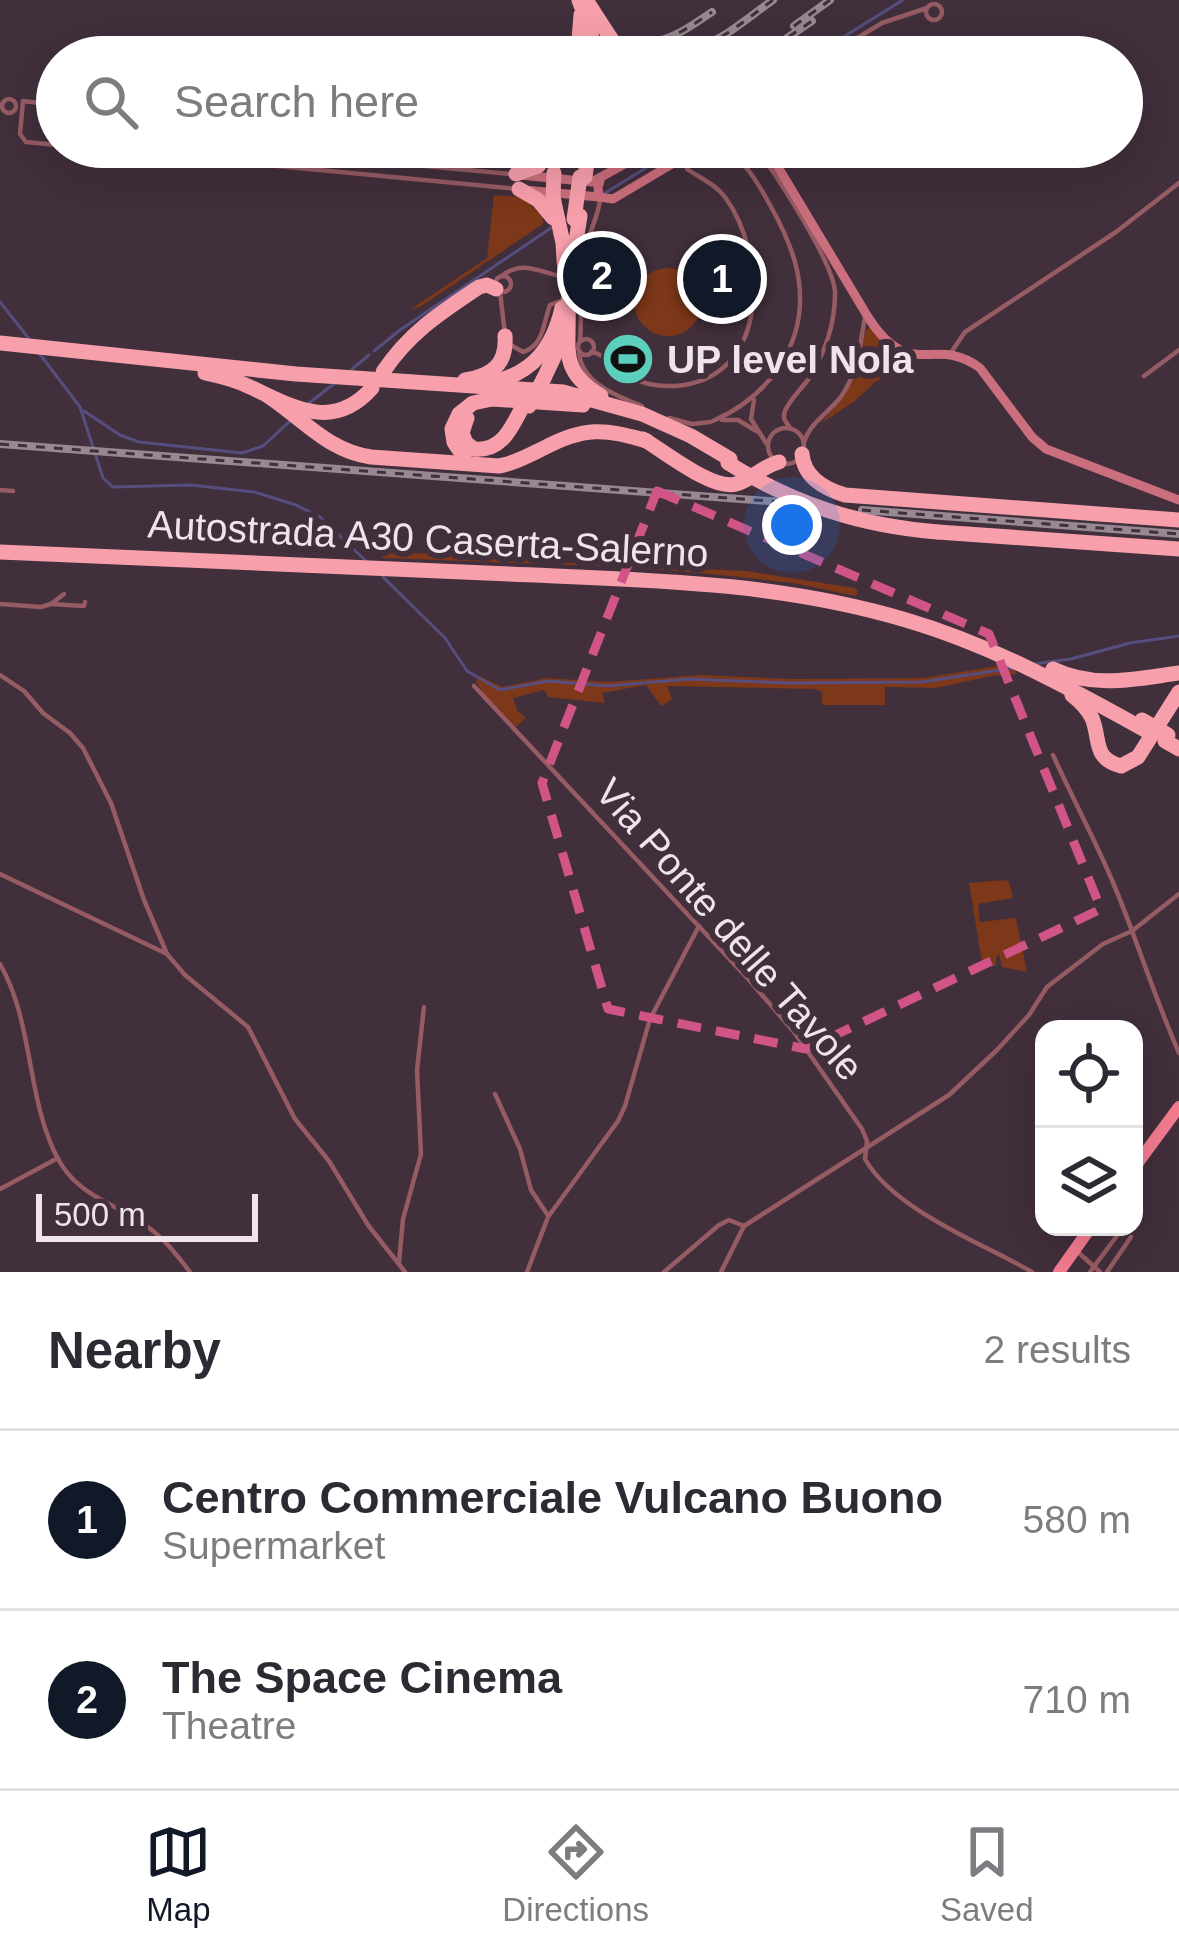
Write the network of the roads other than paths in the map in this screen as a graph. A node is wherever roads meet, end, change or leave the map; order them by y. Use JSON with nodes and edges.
{"nodes":[{"id":1,"x":582,"y":0,"type":"edge"},
{"id":2,"x":931,"y":6,"type":"edge"},
{"id":3,"x":598,"y":36,"type":"edge"},
{"id":4,"x":598,"y":36,"type":"edge"},
{"id":5,"x":860,"y":36,"type":"edge"},
{"id":6,"x":6,"y":100,"type":"edge"},
{"id":7,"x":22,"y":101,"type":"junction"},
{"id":8,"x":33,"y":103,"type":"junction"},
{"id":9,"x":36,"y":103,"type":"edge"},
{"id":10,"x":22,"y":110,"type":"junction"},
{"id":11,"x":4,"y":111,"type":"edge"},
{"id":12,"x":21,"y":122,"type":"junction"},
{"id":13,"x":36,"y":142,"type":"edge"},
{"id":14,"x":408,"y":168,"type":"edge"},
{"id":15,"x":446,"y":168,"type":"edge"},
{"id":16,"x":539,"y":168,"type":"edge"},
{"id":17,"x":585,"y":168,"type":"edge"},
{"id":18,"x":620,"y":168,"type":"edge"},
{"id":19,"x":664,"y":168,"type":"edge"},
{"id":20,"x":686,"y":168,"type":"edge"},
{"id":21,"x":747,"y":168,"type":"edge"},
{"id":22,"x":768,"y":168,"type":"edge"},
{"id":23,"x":778,"y":168,"type":"edge"},
{"id":24,"x":532,"y":176,"type":"junction"},
{"id":25,"x":604,"y":177,"type":"junction"},
{"id":26,"x":1179,"y":183,"type":"edge"},
{"id":27,"x":547,"y":194,"type":"junction"},
{"id":28,"x":598,"y":196,"type":"junction"},
{"id":29,"x":613,"y":199,"type":"junction"},
{"id":30,"x":598,"y":211,"type":"junction"},
{"id":31,"x":565,"y":220,"type":"junction"},
{"id":32,"x":574,"y":277,"type":"junction"},
{"id":33,"x":499,"y":285,"type":"junction"},
{"id":34,"x":570,"y":307,"type":"junction"},
{"id":35,"x":581,"y":320,"type":"junction"},
{"id":36,"x":868,"y":321,"type":"junction"},
{"id":37,"x":506,"y":336,"type":"junction"},
{"id":38,"x":590,"y":340,"type":"junction"},
{"id":39,"x":580,"y":341,"type":"junction"},
{"id":40,"x":8,"y":346,"type":"edge"},
{"id":41,"x":1179,"y":350,"type":"edge"},
{"id":42,"x":58,"y":351,"type":"junction"},
{"id":43,"x":579,"y":351,"type":"junction"},
{"id":44,"x":590,"y":353,"type":"junction"},
{"id":45,"x":953,"y":356,"type":"junction"},
{"id":46,"x":107,"y":358,"type":"junction"},
{"id":47,"x":584,"y":371,"type":"junction"},
{"id":48,"x":382,"y":372,"type":"dead end"},
{"id":49,"x":327,"y":376,"type":"junction"},
{"id":50,"x":1144,"y":376,"type":"dead end"},
{"id":51,"x":360,"y":381,"type":"junction"},
{"id":52,"x":463,"y":383,"type":"junction"},
{"id":53,"x":758,"y":396,"type":"junction"},
{"id":54,"x":520,"y":403,"type":"junction"},
{"id":55,"x":612,"y":410,"type":"junction"},
{"id":56,"x":298,"y":412,"type":"junction"},
{"id":57,"x":643,"y":414,"type":"junction"},
{"id":58,"x":822,"y":417,"type":"junction"},
{"id":59,"x":712,"y":421,"type":"junction"},
{"id":60,"x":793,"y":429,"type":"junction"},
{"id":61,"x":758,"y":432,"type":"junction"},
{"id":62,"x":647,"y":441,"type":"junction"},
{"id":63,"x":803,"y":448,"type":"junction"},
{"id":64,"x":773,"y":455,"type":"junction"},
{"id":65,"x":462,"y":460,"type":"junction"},
{"id":66,"x":500,"y":460,"type":"dead end"},
{"id":67,"x":729,"y":461,"type":"junction"},
{"id":68,"x":0,"y":490,"type":"edge"},
{"id":69,"x":13,"y":491,"type":"dead end"},
{"id":70,"x":1179,"y":500,"type":"edge"},
{"id":71,"x":1179,"y":520,"type":"edge"},
{"id":72,"x":1179,"y":547,"type":"edge"},
{"id":73,"x":0,"y":548,"type":"edge"},
{"id":74,"x":64,"y":594,"type":"dead end"},
{"id":75,"x":85,"y":602,"type":"dead end"},
{"id":76,"x":0,"y":604,"type":"edge"},
{"id":77,"x":51,"y":604,"type":"junction"},
{"id":78,"x":1049,"y":672,"type":"junction"},
{"id":79,"x":1179,"y":673,"type":"edge"},
{"id":80,"x":0,"y":675,"type":"edge"},
{"id":81,"x":474,"y":686,"type":"dead end"},
{"id":82,"x":1179,"y":692,"type":"edge"},
{"id":83,"x":1143,"y":725,"type":"junction"},
{"id":84,"x":1173,"y":741,"type":"edge"},
{"id":85,"x":1100,"y":749,"type":"junction"},
{"id":86,"x":1053,"y":755,"type":"dead end"},
{"id":87,"x":0,"y":874,"type":"edge"},
{"id":88,"x":1179,"y":894,"type":"edge"},
{"id":89,"x":699,"y":926,"type":"junction"},
{"id":90,"x":1132,"y":931,"type":"junction"},
{"id":91,"x":167,"y":954,"type":"junction"},
{"id":92,"x":0,"y":964,"type":"edge"},
{"id":93,"x":424,"y":1007,"type":"dead end"},
{"id":94,"x":1179,"y":1053,"type":"edge"},
{"id":95,"x":495,"y":1094,"type":"dead end"},
{"id":96,"x":1177,"y":1105,"type":"edge"},
{"id":97,"x":865,"y":1151,"type":"junction"},
{"id":98,"x":1143,"y":1155,"type":"edge"},
{"id":99,"x":58,"y":1158,"type":"junction"},
{"id":100,"x":0,"y":1190,"type":"edge"},
{"id":101,"x":549,"y":1216,"type":"junction"},
{"id":102,"x":744,"y":1226,"type":"junction"},
{"id":103,"x":1084,"y":1236,"type":"edge"},
{"id":104,"x":1118,"y":1236,"type":"edge"},
{"id":105,"x":1131,"y":1237,"type":"dead end"},
{"id":106,"x":1075,"y":1249,"type":"junction"},
{"id":107,"x":399,"y":1262,"type":"junction"},
{"id":108,"x":1101,"y":1270,"type":"edge"},
{"id":109,"x":190,"y":1272,"type":"edge"},
{"id":110,"x":405,"y":1272,"type":"edge"},
{"id":111,"x":526,"y":1272,"type":"edge"},
{"id":112,"x":664,"y":1272,"type":"edge"},
{"id":113,"x":721,"y":1272,"type":"edge"},
{"id":114,"x":1032,"y":1272,"type":"edge"},
{"id":115,"x":1059,"y":1272,"type":"edge"},
{"id":116,"x":1090,"y":1272,"type":"edge"}],
"edges":[{"from":1,"to":3,"type":"highway"},
{"from":1,"to":4,"type":"highway"},
{"from":2,"to":5,"type":"street"},
{"from":6,"to":7,"type":"street"},
{"from":6,"to":11,"type":"street"},
{"from":7,"to":8,"type":"street"},
{"from":7,"to":10,"type":"street"},
{"from":8,"to":9,"type":"street"},
{"from":8,"to":10,"type":"street"},
{"from":10,"to":12,"type":"street"},
{"from":11,"to":12,"type":"street"},
{"from":12,"to":13,"type":"street"},
{"from":14,"to":24,"type":"street"},
{"from":15,"to":24,"type":"street"},
{"from":16,"to":24,"type":"highway"},
{"from":17,"to":31,"type":"highway","bridge":true},
{"from":18,"to":25,"type":"street"},
{"from":19,"to":29,"type":"street"},
{"from":20,"to":44,"type":"street"},
{"from":21,"to":53,"type":"street"},
{"from":22,"to":60,"type":"street"},
{"from":23,"to":36,"type":"street"},
{"from":24,"to":25,"type":"street"},
{"from":24,"to":27,"type":"highway","bridge":true},
{"from":24,"to":27,"type":"street"},
{"from":24,"to":31,"type":"highway"},
{"from":25,"to":28,"type":"street"},
{"from":26,"to":45,"type":"street"},
{"from":27,"to":28,"type":"street"},
{"from":27,"to":31,"type":"highway"},
{"from":28,"to":29,"type":"street"},
{"from":28,"to":30,"type":"street"},
{"from":29,"to":30,"type":"street"},
{"from":30,"to":32,"type":"street"},
{"from":31,"to":32,"type":"highway"},
{"from":31,"to":32,"type":"highway"},
{"from":32,"to":33,"type":"street"},
{"from":32,"to":34,"type":"highway","bridge":true},
{"from":33,"to":37,"type":"street"},
{"from":33,"to":48,"type":"highway"},
{"from":34,"to":35,"type":"street"},
{"from":34,"to":37,"type":"street"},
{"from":34,"to":52,"type":"highway"},
{"from":34,"to":54,"type":"highway","bridge":true},
{"from":34,"to":57,"type":"highway"},
{"from":35,"to":38,"type":"street"},
{"from":35,"to":39,"type":"street"},
{"from":36,"to":45,"type":"street"},
{"from":36,"to":58,"type":"street"},
{"from":37,"to":52,"type":"highway"},
{"from":38,"to":39,"type":"street"},
{"from":38,"to":44,"type":"street"},
{"from":39,"to":43,"type":"street"},
{"from":40,"to":42,"type":"highway"},
{"from":41,"to":50,"type":"street"},
{"from":42,"to":46,"type":"highway"},
{"from":42,"to":49,"type":"highway"},
{"from":43,"to":44,"type":"street"},
{"from":43,"to":47,"type":"street"},
{"from":44,"to":47,"type":"street"},
{"from":45,"to":70,"type":"street"},
{"from":46,"to":49,"type":"highway"},
{"from":46,"to":56,"type":"highway"},
{"from":47,"to":59,"type":"street"},
{"from":49,"to":51,"type":"highway"},
{"from":51,"to":52,"type":"highway"},
{"from":51,"to":55,"type":"highway"},
{"from":51,"to":56,"type":"highway"},
{"from":52,"to":57,"type":"highway"},
{"from":53,"to":59,"type":"street"},
{"from":53,"to":61,"type":"street"},
{"from":54,"to":55,"type":"highway"},
{"from":54,"to":65,"type":"highway"},
{"from":54,"to":65,"type":"highway"},
{"from":55,"to":67,"type":"highway"},
{"from":56,"to":65,"type":"highway"},
{"from":57,"to":67,"type":"highway"},
{"from":58,"to":60,"type":"street"},
{"from":58,"to":63,"type":"street"},
{"from":59,"to":61,"type":"street"},
{"from":60,"to":63,"type":"street"},
{"from":60,"to":64,"type":"street"},
{"from":61,"to":64,"type":"street"},
{"from":62,"to":64,"type":"highway"},
{"from":62,"to":65,"type":"highway"},
{"from":62,"to":66,"type":"highway"},
{"from":63,"to":64,"type":"street"},
{"from":63,"to":71,"type":"highway"},
{"from":67,"to":72,"type":"highway","bridge":true},
{"from":68,"to":69,"type":"street"},
{"from":73,"to":78,"type":"highway","name":"Autostrada A30 Caserta-Salerno"},
{"from":74,"to":77,"type":"street"},
{"from":75,"to":77,"type":"street"},
{"from":76,"to":77,"type":"street"},
{"from":78,"to":79,"type":"highway"},
{"from":78,"to":83,"type":"highway"},
{"from":78,"to":85,"type":"highway"},
{"from":80,"to":91,"type":"street"},
{"from":81,"to":89,"type":"street","name":"Via Ponte delle Tavole"},
{"from":82,"to":85,"type":"highway"},
{"from":83,"to":84,"type":"highway","bridge":true},
{"from":83,"to":85,"type":"highway"},
{"from":86,"to":90,"type":"street"},
{"from":87,"to":91,"type":"street"},
{"from":88,"to":90,"type":"street"},
{"from":89,"to":97,"type":"street","name":"Via Ponte delle Tavole"},
{"from":89,"to":101,"type":"street"},
{"from":90,"to":94,"type":"street"},
{"from":90,"to":97,"type":"street"},
{"from":91,"to":107,"type":"street"},
{"from":92,"to":99,"type":"street"},
{"from":93,"to":107,"type":"street"},
{"from":95,"to":101,"type":"street"},
{"from":96,"to":98,"type":"main road"},
{"from":97,"to":102,"type":"street"},
{"from":97,"to":114,"type":"street","name":"Via Ponte delle Tavole"},
{"from":99,"to":100,"type":"street"},
{"from":99,"to":109,"type":"street"},
{"from":101,"to":111,"type":"street"},
{"from":102,"to":112,"type":"street"},
{"from":102,"to":113,"type":"street"},
{"from":103,"to":106,"type":"main road"},
{"from":104,"to":108,"type":"street"},
{"from":105,"to":108,"type":"street"},
{"from":106,"to":108,"type":"street"},
{"from":106,"to":115,"type":"main road"},
{"from":107,"to":110,"type":"street"},
{"from":108,"to":116,"type":"street"}]}
